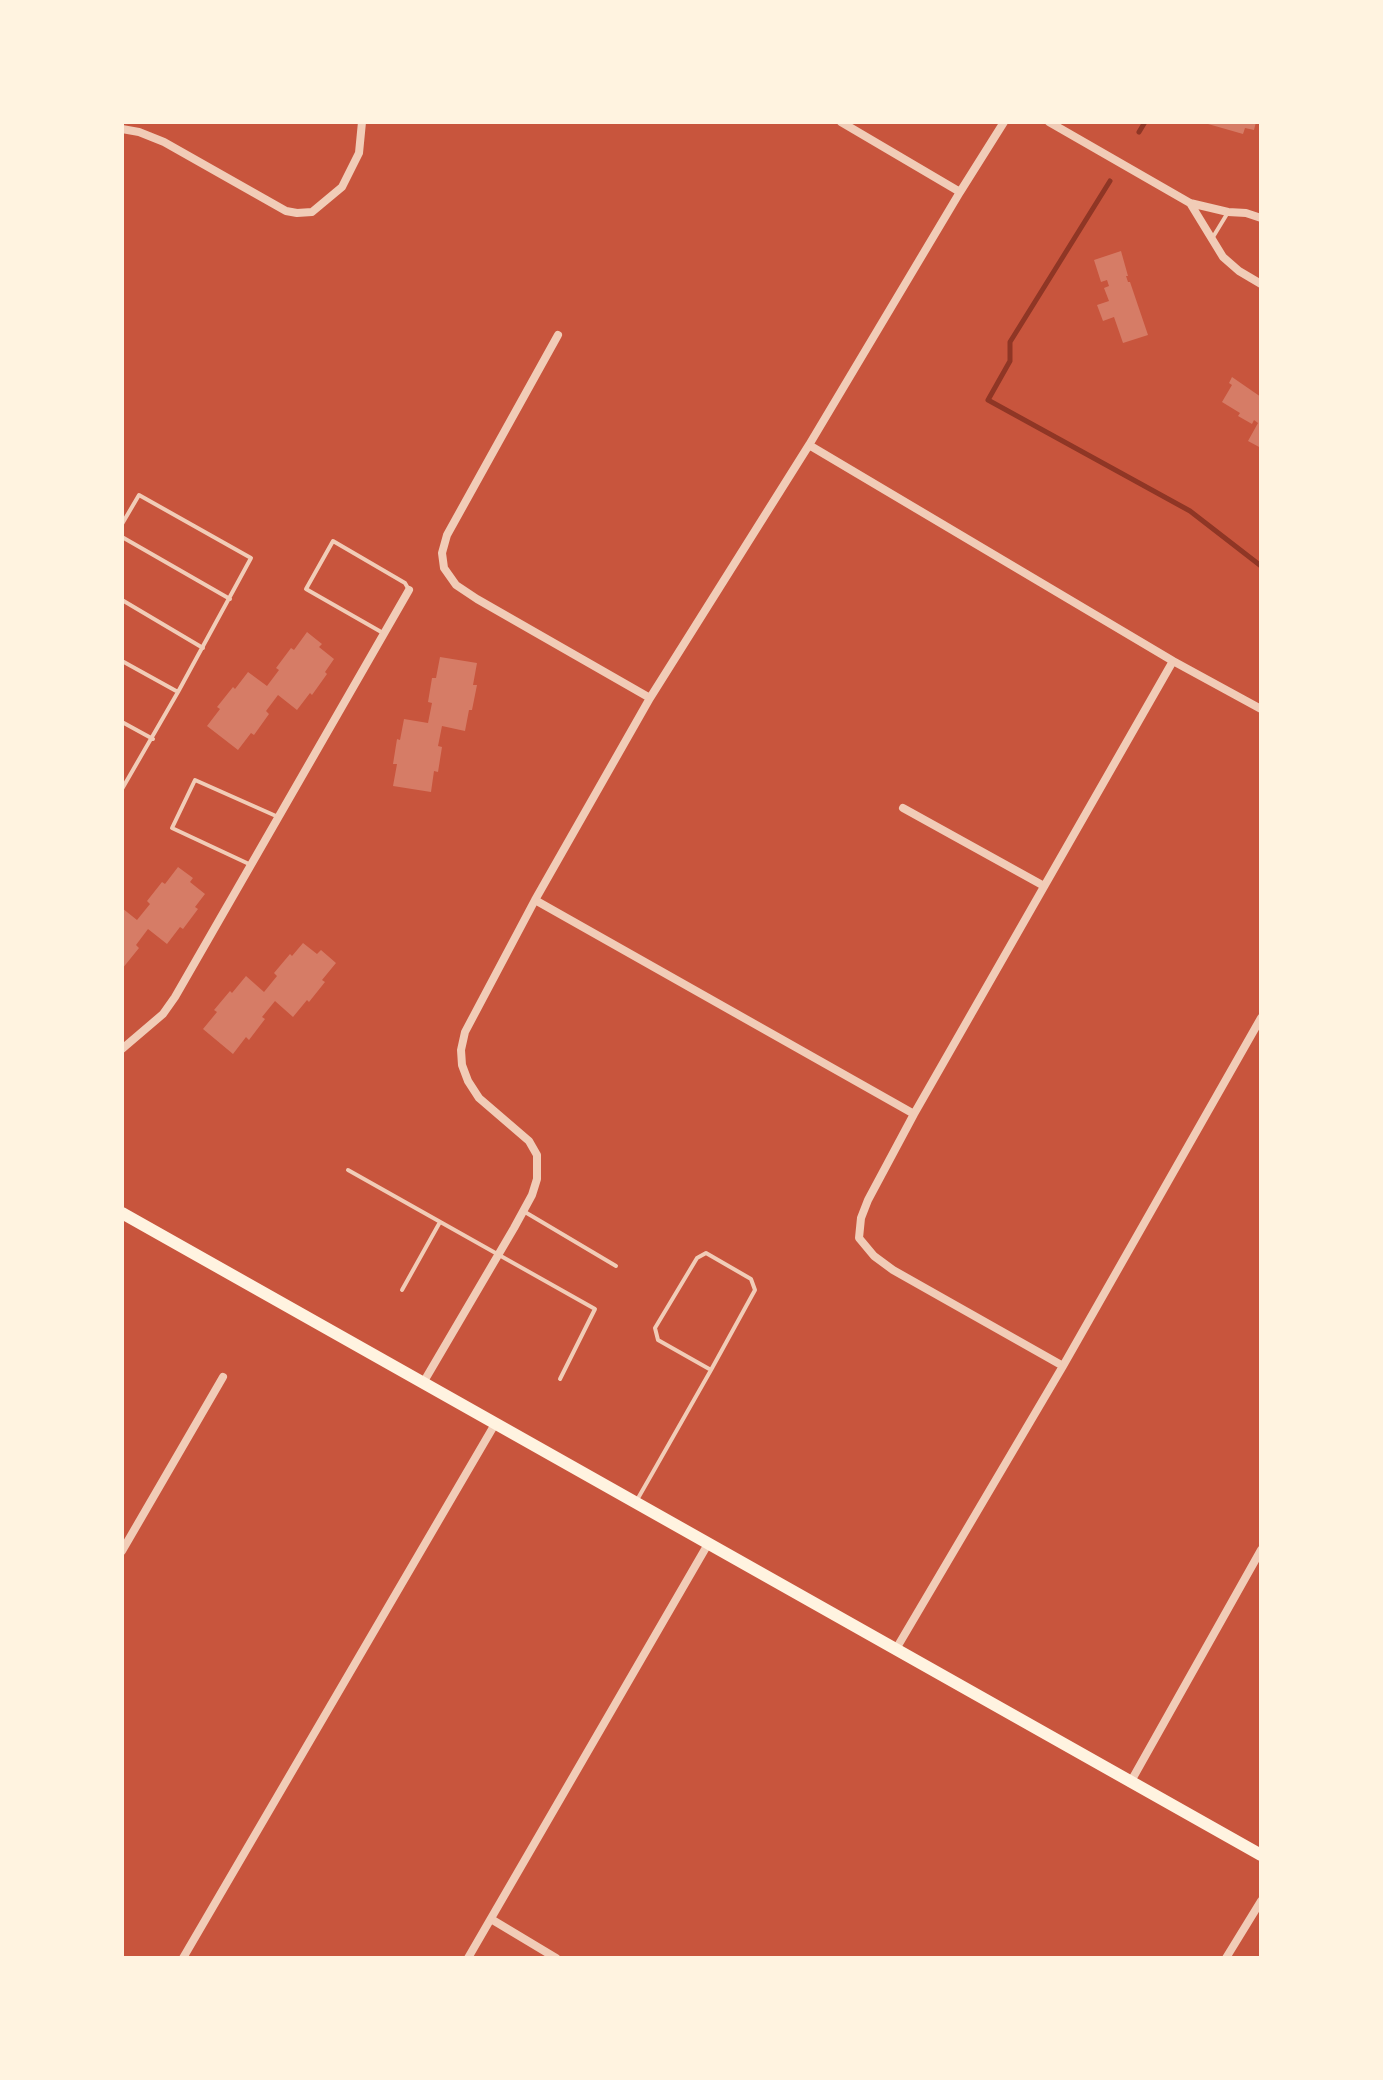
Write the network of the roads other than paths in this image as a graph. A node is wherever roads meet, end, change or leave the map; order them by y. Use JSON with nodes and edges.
{"nodes":[{"id":1,"x":362,"y":122,"type":"edge"},
{"id":2,"x":841,"y":122,"type":"edge"},
{"id":3,"x":1004,"y":122,"type":"edge"},
{"id":4,"x":1049,"y":122,"type":"edge"},
{"id":5,"x":122,"y":129,"type":"edge"},
{"id":6,"x":960,"y":192,"type":"junction"},
{"id":7,"x":1190,"y":203,"type":"junction"},
{"id":8,"x":1228,"y":212,"type":"junction"},
{"id":9,"x":1261,"y":218,"type":"edge"},
{"id":10,"x":1211,"y":240,"type":"junction"},
{"id":11,"x":1261,"y":284,"type":"edge"},
{"id":12,"x":558,"y":335,"type":"dead end"},
{"id":13,"x":809,"y":445,"type":"junction"},
{"id":14,"x":122,"y":524,"type":"edge"},
{"id":15,"x":122,"y":537,"type":"edge"},
{"id":16,"x":409,"y":590,"type":"joint"},
{"id":17,"x":230,"y":599,"type":"junction"},
{"id":18,"x":122,"y":600,"type":"edge"},
{"id":19,"x":384,"y":633,"type":"junction"},
{"id":20,"x":203,"y":648,"type":"junction"},
{"id":21,"x":122,"y":661,"type":"edge"},
{"id":22,"x":1173,"y":661,"type":"junction"},
{"id":23,"x":178,"y":692,"type":"junction"},
{"id":24,"x":650,"y":698,"type":"junction"},
{"id":25,"x":1261,"y":709,"type":"edge"},
{"id":26,"x":122,"y":722,"type":"edge"},
{"id":27,"x":153,"y":739,"type":"junction"},
{"id":28,"x":123,"y":785,"type":"edge"},
{"id":29,"x":903,"y":808,"type":"dead end"},
{"id":30,"x":279,"y":817,"type":"junction"},
{"id":31,"x":251,"y":865,"type":"junction"},
{"id":32,"x":1044,"y":886,"type":"junction"},
{"id":33,"x":535,"y":900,"type":"junction"},
{"id":34,"x":1261,"y":1018,"type":"edge"},
{"id":35,"x":122,"y":1049,"type":"edge"},
{"id":36,"x":914,"y":1114,"type":"junction"},
{"id":37,"x":348,"y":1170,"type":"dead end"},
{"id":38,"x":523,"y":1211,"type":"junction"},
{"id":39,"x":122,"y":1213,"type":"edge"},
{"id":40,"x":440,"y":1222,"type":"junction"},
{"id":41,"x":498,"y":1254,"type":"junction"},
{"id":42,"x":616,"y":1266,"type":"dead end"},
{"id":43,"x":402,"y":1290,"type":"dead end"},
{"id":44,"x":1063,"y":1366,"type":"junction"},
{"id":45,"x":711,"y":1370,"type":"junction"},
{"id":46,"x":223,"y":1377,"type":"dead end"},
{"id":47,"x":560,"y":1379,"type":"dead end"},
{"id":48,"x":423,"y":1383,"type":"junction"},
{"id":49,"x":495,"y":1424,"type":"junction"},
{"id":50,"x":635,"y":1503,"type":"junction"},
{"id":51,"x":708,"y":1544,"type":"junction"},
{"id":52,"x":1261,"y":1550,"type":"edge"},
{"id":53,"x":122,"y":1551,"type":"edge"},
{"id":54,"x":896,"y":1649,"type":"junction"},
{"id":55,"x":1130,"y":1783,"type":"junction"},
{"id":56,"x":1261,"y":1855,"type":"edge"},
{"id":57,"x":1261,"y":1901,"type":"edge"},
{"id":58,"x":491,"y":1919,"type":"junction"},
{"id":59,"x":183,"y":1958,"type":"edge"},
{"id":60,"x":468,"y":1958,"type":"edge"},
{"id":61,"x":556,"y":1958,"type":"edge"},
{"id":62,"x":1226,"y":1958,"type":"edge"}],
"edges":[{"from":1,"to":5,"type":"street"},
{"from":2,"to":6,"type":"street"},
{"from":3,"to":6,"type":"street"},
{"from":4,"to":7,"type":"street"},
{"from":6,"to":13,"type":"street"},
{"from":7,"to":8,"type":"street"},
{"from":7,"to":10,"type":"street"},
{"from":8,"to":9,"type":"street"},
{"from":8,"to":10,"type":"lane"},
{"from":10,"to":11,"type":"street"},
{"from":12,"to":24,"type":"street"},
{"from":13,"to":22,"type":"street"},
{"from":13,"to":24,"type":"street"},
{"from":14,"to":17,"type":"lane"},
{"from":15,"to":17,"type":"lane"},
{"from":16,"to":19,"type":"street"},
{"from":16,"to":19,"type":"lane"},
{"from":17,"to":20,"type":"lane"},
{"from":18,"to":20,"type":"lane"},
{"from":19,"to":30,"type":"street"},
{"from":20,"to":23,"type":"lane"},
{"from":21,"to":23,"type":"lane"},
{"from":22,"to":25,"type":"street"},
{"from":22,"to":32,"type":"street"},
{"from":23,"to":27,"type":"lane"},
{"from":24,"to":33,"type":"street"},
{"from":26,"to":27,"type":"lane"},
{"from":27,"to":28,"type":"lane"},
{"from":29,"to":32,"type":"street"},
{"from":30,"to":31,"type":"street"},
{"from":30,"to":31,"type":"lane"},
{"from":31,"to":35,"type":"street"},
{"from":32,"to":36,"type":"street"},
{"from":33,"to":36,"type":"street"},
{"from":33,"to":38,"type":"street"},
{"from":34,"to":44,"type":"street"},
{"from":36,"to":44,"type":"street"},
{"from":37,"to":40,"type":"lane"},
{"from":38,"to":41,"type":"street"},
{"from":38,"to":42,"type":"lane"},
{"from":39,"to":48,"type":"main road"},
{"from":40,"to":41,"type":"lane"},
{"from":40,"to":43,"type":"lane"},
{"from":41,"to":47,"type":"lane"},
{"from":41,"to":48,"type":"street"},
{"from":44,"to":54,"type":"street"},
{"from":45,"to":45,"type":"lane"},
{"from":45,"to":50,"type":"lane"},
{"from":46,"to":53,"type":"street"},
{"from":48,"to":49,"type":"main road"},
{"from":49,"to":50,"type":"main road"},
{"from":49,"to":59,"type":"street"},
{"from":50,"to":51,"type":"main road"},
{"from":51,"to":54,"type":"main road"},
{"from":51,"to":58,"type":"street"},
{"from":52,"to":55,"type":"street"},
{"from":54,"to":55,"type":"main road"},
{"from":55,"to":56,"type":"main road"},
{"from":57,"to":62,"type":"street"},
{"from":58,"to":60,"type":"street"},
{"from":58,"to":61,"type":"street"}]}
